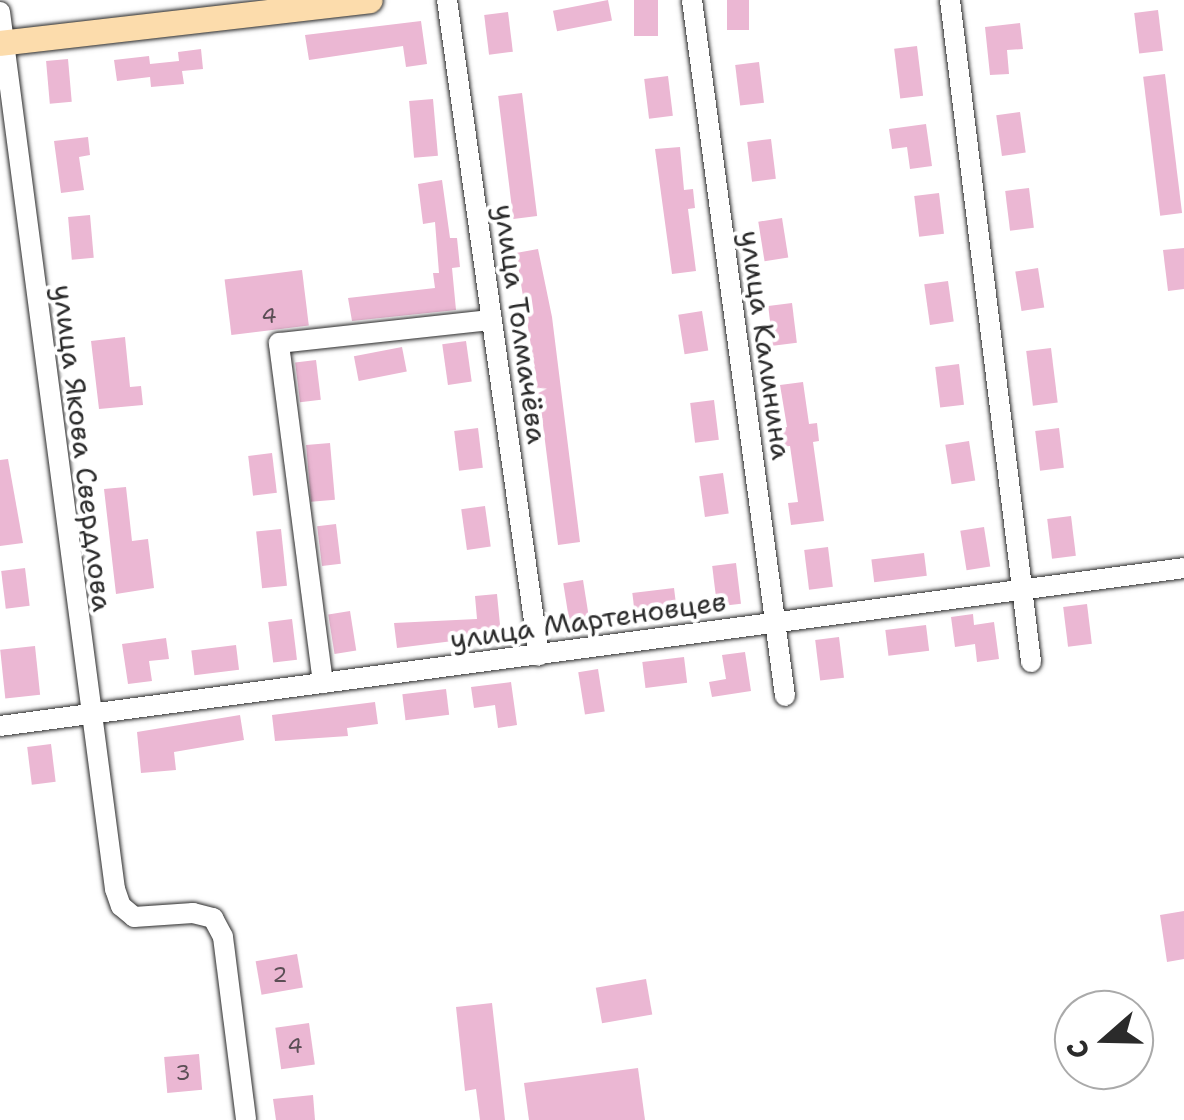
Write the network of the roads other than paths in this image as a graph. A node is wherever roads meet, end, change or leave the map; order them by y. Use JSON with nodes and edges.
{"nodes":[{"id":1,"x":370,"y":0,"type":"edge"},
{"id":2,"x":448,"y":0,"type":"edge"},
{"id":3,"x":692,"y":0,"type":"edge"},
{"id":4,"x":950,"y":0,"type":"edge"},
{"id":5,"x":212,"y":8,"type":"edge"},
{"id":6,"x":0,"y":12,"type":"edge"},
{"id":7,"x":2,"y":43,"type":"edge"},
{"id":8,"x":492,"y":320,"type":"junction"},
{"id":9,"x":1184,"y":568,"type":"edge"},
{"id":10,"x":1023,"y":590,"type":"junction"},
{"id":11,"x":775,"y":623,"type":"junction"},
{"id":12,"x":539,"y":656,"type":"junction"},
{"id":13,"x":1031,"y":662,"type":"dead end"},
{"id":14,"x":322,"y":684,"type":"junction"},
{"id":15,"x":785,"y":696,"type":"dead end"},
{"id":16,"x":90,"y":715,"type":"junction"},
{"id":17,"x":0,"y":726,"type":"edge"},
{"id":18,"x":246,"y":1120,"type":"edge"}],
"edges":[{"from":1,"to":5,"type":"main road"},
{"from":2,"to":8,"type":"street","name":"улица Толмачёва"},
{"from":3,"to":11,"type":"street","name":"улица Калинина"},
{"from":4,"to":10,"type":"street"},
{"from":5,"to":7,"type":"main road"},
{"from":6,"to":7,"type":"street","name":"улица Якова Свердлова"},
{"from":7,"to":16,"type":"street","name":"улица Якова Свердлова"},
{"from":8,"to":12,"type":"street","name":"улица Толмачёва"},
{"from":8,"to":14,"type":"street"},
{"from":9,"to":10,"type":"street","name":"улица Мартеновцев"},
{"from":10,"to":11,"type":"street","name":"улица Мартеновцев"},
{"from":10,"to":13,"type":"street"},
{"from":11,"to":12,"type":"street","name":"улица Мартеновцев"},
{"from":11,"to":15,"type":"street","name":"улица Калинина"},
{"from":12,"to":14,"type":"street","name":"улица Мартеновцев"},
{"from":14,"to":16,"type":"street","name":"улица Мартеновцев"},
{"from":16,"to":17,"type":"street","name":"улица Мартеновцев"},
{"from":16,"to":18,"type":"street","name":"улица Якова Свердлова"}]}
